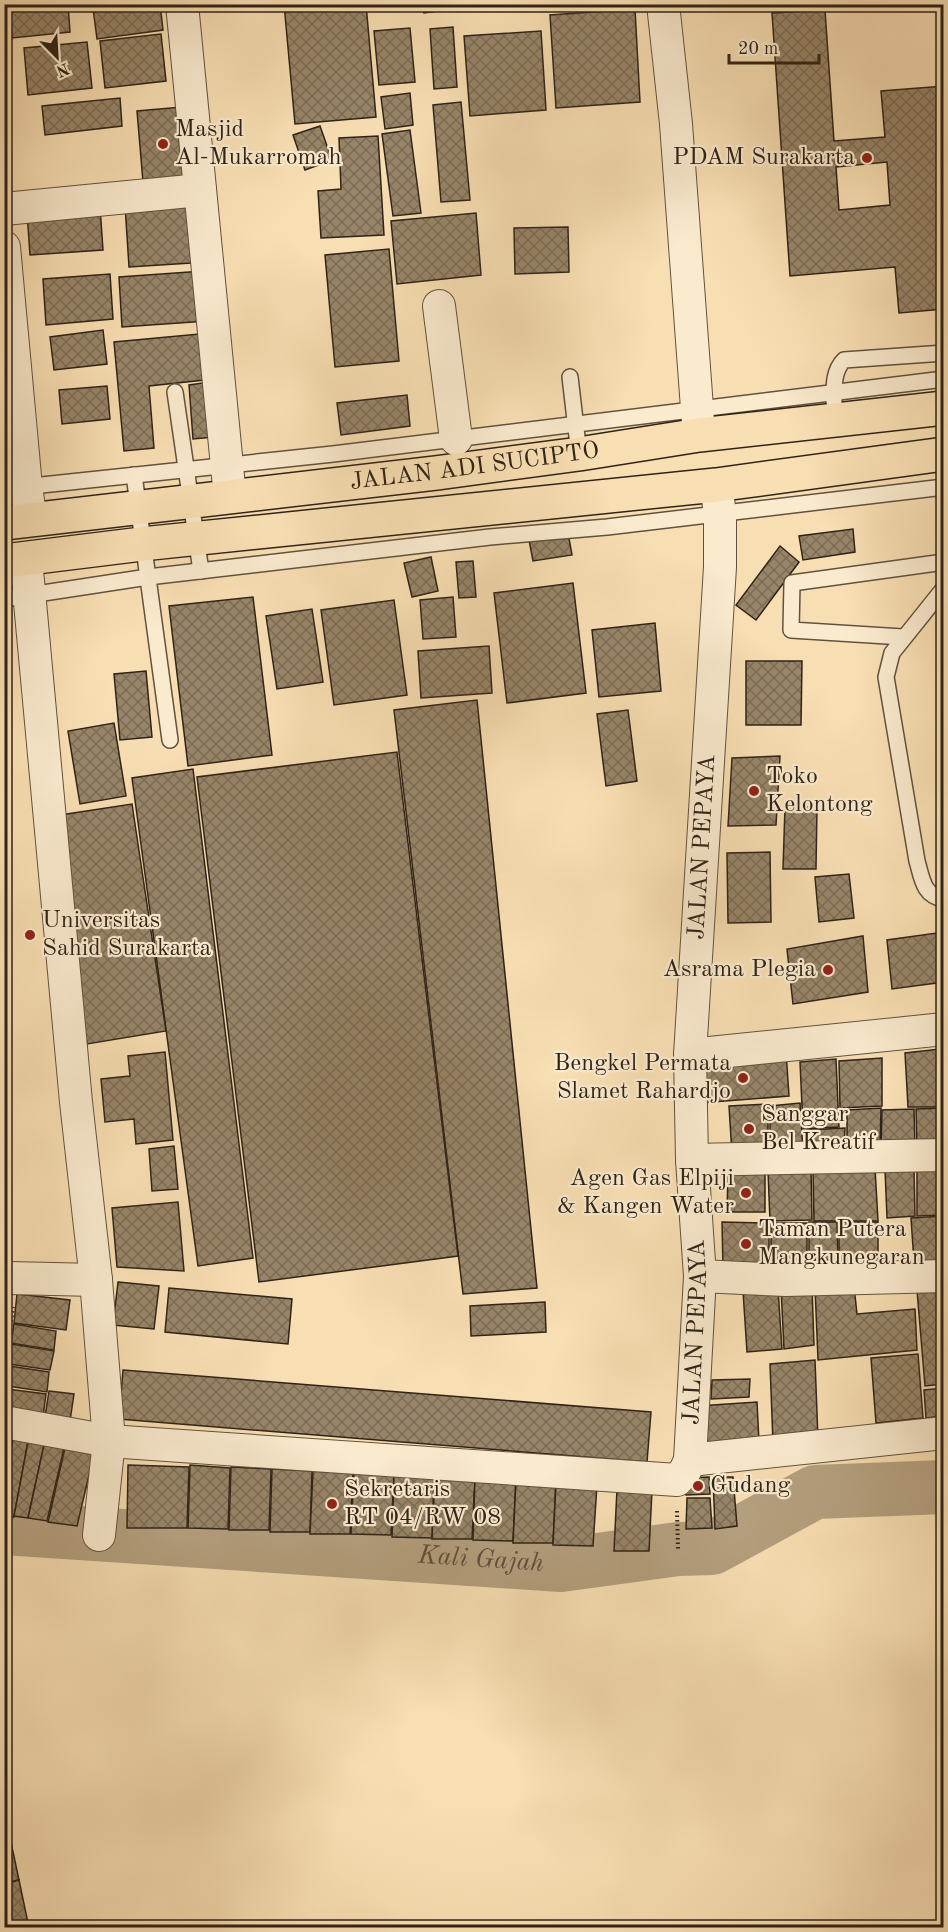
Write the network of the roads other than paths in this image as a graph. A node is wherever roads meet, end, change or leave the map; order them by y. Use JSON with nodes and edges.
{"nodes":[{"id":1,"x":182,"y":4,"type":"edge"},
{"id":2,"x":663,"y":4,"type":"edge"},
{"id":3,"x":200,"y":190,"type":"junction"},
{"id":4,"x":4,"y":209,"type":"edge"},
{"id":5,"x":4,"y":247,"type":"edge"},
{"id":6,"x":439,"y":306,"type":"dead end"},
{"id":7,"x":944,"y":353,"type":"edge"},
{"id":8,"x":570,"y":377,"type":"dead end"},
{"id":9,"x":944,"y":380,"type":"edge"},
{"id":10,"x":175,"y":392,"type":"dead end"},
{"id":11,"x":834,"y":406,"type":"junction"},
{"id":12,"x":944,"y":408,"type":"edge"},
{"id":13,"x":698,"y":422,"type":"junction"},
{"id":14,"x":577,"y":439,"type":"junction"},
{"id":15,"x":460,"y":452,"type":"junction"},
{"id":16,"x":944,"y":454,"type":"edge"},
{"id":17,"x":227,"y":464,"type":"junction"},
{"id":18,"x":334,"y":469,"type":"junction"},
{"id":19,"x":134,"y":475,"type":"junction"},
{"id":20,"x":835,"y":484,"type":"junction"},
{"id":21,"x":189,"y":486,"type":"junction"},
{"id":22,"x":15,"y":488,"type":"edge"},
{"id":23,"x":944,"y":488,"type":"edge"},
{"id":24,"x":230,"y":497,"type":"junction"},
{"id":25,"x":718,"y":500,"type":"junction"},
{"id":26,"x":137,"y":507,"type":"junction"},
{"id":27,"x":18,"y":522,"type":"edge"},
{"id":28,"x":196,"y":538,"type":"junction"},
{"id":29,"x":142,"y":544,"type":"junction"},
{"id":30,"x":262,"y":548,"type":"junction"},
{"id":31,"x":15,"y":560,"type":"edge"},
{"id":32,"x":944,"y":562,"type":"edge"},
{"id":33,"x":201,"y":571,"type":"junction"},
{"id":34,"x":148,"y":577,"type":"junction"},
{"id":35,"x":944,"y":588,"type":"edge"},
{"id":36,"x":17,"y":598,"type":"edge"},
{"id":37,"x":903,"y":638,"type":"junction"},
{"id":38,"x":170,"y":740,"type":"dead end"},
{"id":39,"x":944,"y":899,"type":"edge"},
{"id":40,"x":944,"y":1029,"type":"edge"},
{"id":41,"x":690,"y":1055,"type":"junction"},
{"id":42,"x":944,"y":1155,"type":"edge"},
{"id":43,"x":692,"y":1160,"type":"junction"},
{"id":44,"x":700,"y":1276,"type":"junction"},
{"id":45,"x":944,"y":1276,"type":"edge"},
{"id":46,"x":13,"y":1279,"type":"road end"},
{"id":47,"x":96,"y":1280,"type":"junction"},
{"id":48,"x":4,"y":1422,"type":"edge"},
{"id":49,"x":944,"y":1433,"type":"edge"},
{"id":50,"x":109,"y":1441,"type":"junction"},
{"id":51,"x":684,"y":1470,"type":"junction"},
{"id":52,"x":99,"y":1535,"type":"dead end"}],
"edges":[{"from":1,"to":3,"type":"street"},
{"from":2,"to":13,"type":"street"},
{"from":3,"to":4,"type":"street"},
{"from":3,"to":17,"type":"street"},
{"from":5,"to":22,"type":"street"},
{"from":6,"to":15,"type":"street"},
{"from":7,"to":11,"type":"lane"},
{"from":8,"to":14,"type":"lane"},
{"from":9,"to":11,"type":"lane","name":"JALAN ADI SUCIPTO"},
{"from":10,"to":21,"type":"lane"},
{"from":11,"to":12,"type":"highway","name":"JALAN ADI SUCIPTO"},
{"from":11,"to":13,"type":"highway","name":"JALAN ADI SUCIPTO"},
{"from":13,"to":14,"type":"highway","name":"JALAN ADI SUCIPTO"},
{"from":14,"to":15,"type":"highway","name":"JALAN ADI SUCIPTO"},
{"from":15,"to":18,"type":"highway","name":"JALAN ADI SUCIPTO"},
{"from":16,"to":20,"type":"highway","name":"JALAN ADI SUCIPTO"},
{"from":17,"to":18,"type":"lane","name":"JALAN ADI SUCIPTO"},
{"from":17,"to":21,"type":"lane","name":"JALAN ADI SUCIPTO"},
{"from":17,"to":24,"type":"street"},
{"from":18,"to":24,"type":"highway","name":"JALAN ADI SUCIPTO"},
{"from":19,"to":21,"type":"lane","name":"JALAN ADI SUCIPTO"},
{"from":19,"to":22,"type":"lane","name":"JALAN ADI SUCIPTO"},
{"from":19,"to":26,"type":"lane"},
{"from":20,"to":23,"type":"lane","name":"JALAN ADI SUCIPTO"},
{"from":20,"to":25,"type":"highway","name":"JALAN ADI SUCIPTO"},
{"from":21,"to":24,"type":"highway","name":"JALAN ADI SUCIPTO"},
{"from":21,"to":26,"type":"highway","name":"JALAN ADI SUCIPTO"},
{"from":21,"to":28,"type":"lane"},
{"from":22,"to":27,"type":"street"},
{"from":25,"to":30,"type":"highway","name":"JALAN ADI SUCIPTO"},
{"from":25,"to":41,"type":"street","name":"JALAN PEPAYA"},
{"from":26,"to":27,"type":"highway","name":"JALAN ADI SUCIPTO"},
{"from":26,"to":29,"type":"lane"},
{"from":28,"to":29,"type":"highway","name":"JALAN ADI SUCIPTO"},
{"from":28,"to":30,"type":"highway","name":"JALAN ADI SUCIPTO"},
{"from":28,"to":33,"type":"lane"},
{"from":29,"to":31,"type":"highway","name":"JALAN ADI SUCIPTO"},
{"from":29,"to":34,"type":"lane"},
{"from":30,"to":33,"type":"lane","name":"JALAN ADI SUCIPTO"},
{"from":31,"to":36,"type":"street"},
{"from":32,"to":37,"type":"lane"},
{"from":33,"to":34,"type":"lane","name":"JALAN ADI SUCIPTO"},
{"from":34,"to":36,"type":"lane","name":"JALAN ADI SUCIPTO"},
{"from":34,"to":38,"type":"lane"},
{"from":35,"to":37,"type":"lane"},
{"from":36,"to":47,"type":"street"},
{"from":37,"to":39,"type":"lane"},
{"from":40,"to":41,"type":"street"},
{"from":41,"to":43,"type":"street","name":"JALAN PEPAYA"},
{"from":42,"to":43,"type":"street"},
{"from":43,"to":44,"type":"street","name":"JALAN PEPAYA"},
{"from":44,"to":45,"type":"street"},
{"from":44,"to":51,"type":"street","name":"JALAN PEPAYA"},
{"from":46,"to":47,"type":"street"},
{"from":47,"to":50,"type":"street"},
{"from":48,"to":50,"type":"street"},
{"from":49,"to":51,"type":"street"},
{"from":50,"to":51,"type":"street"},
{"from":50,"to":52,"type":"street"}]}
